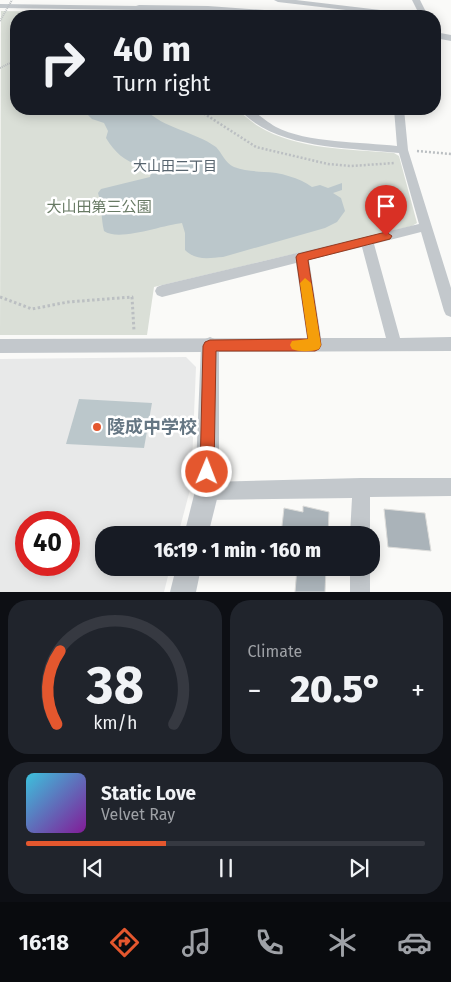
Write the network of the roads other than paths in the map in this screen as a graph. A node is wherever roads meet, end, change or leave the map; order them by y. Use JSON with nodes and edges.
{"nodes":[{"id":1,"x":56,"y":0,"type":"edge"},
{"id":2,"x":278,"y":0,"type":"edge"},
{"id":3,"x":361,"y":0,"type":"edge"},
{"id":4,"x":306,"y":1,"type":"edge"},
{"id":5,"x":0,"y":6,"type":"edge"},
{"id":6,"x":51,"y":7,"type":"junction"},
{"id":7,"x":140,"y":8,"type":"joint"},
{"id":8,"x":364,"y":9,"type":"junction"},
{"id":9,"x":145,"y":10,"type":"edge"},
{"id":10,"x":194,"y":10,"type":"edge"},
{"id":11,"x":229,"y":10,"type":"edge"},
{"id":12,"x":371,"y":10,"type":"edge"},
{"id":13,"x":253,"y":115,"type":"edge"},
{"id":14,"x":399,"y":115,"type":"edge"},
{"id":15,"x":402,"y":150,"type":"junction"},
{"id":16,"x":425,"y":227,"type":"junction"},
{"id":17,"x":367,"y":241,"type":"junction"},
{"id":18,"x":302,"y":257,"type":"junction"},
{"id":19,"x":162,"y":291,"type":"dead end"},
{"id":20,"x":451,"y":311,"type":"edge"},
{"id":21,"x":451,"y":344,"type":"edge"},
{"id":22,"x":315,"y":345,"type":"junction"},
{"id":23,"x":395,"y":345,"type":"junction"},
{"id":24,"x":0,"y":346,"type":"edge"},
{"id":25,"x":210,"y":346,"type":"junction"},
{"id":26,"x":451,"y":487,"type":"edge"},
{"id":27,"x":361,"y":488,"type":"junction"},
{"id":28,"x":207,"y":491,"type":"junction"},
{"id":29,"x":198,"y":526,"type":"edge"},
{"id":30,"x":360,"y":526,"type":"edge"},
{"id":31,"x":187,"y":576,"type":"edge"},
{"id":32,"x":360,"y":576,"type":"edge"},
{"id":33,"x":183,"y":592,"type":"edge"},
{"id":34,"x":360,"y":592,"type":"edge"}],
"edges":[{"from":1,"to":6,"type":"street"},
{"from":2,"to":4,"type":"street"},
{"from":3,"to":8,"type":"street"},
{"from":4,"to":8,"type":"street"},
{"from":5,"to":6,"type":"street"},
{"from":6,"to":7,"type":"street"},
{"from":7,"to":9,"type":"street"},
{"from":8,"to":12,"type":"street"},
{"from":10,"to":11,"type":"street"},
{"from":13,"to":15,"type":"street"},
{"from":14,"to":15,"type":"street"},
{"from":15,"to":16,"type":"street"},
{"from":16,"to":17,"type":"street"},
{"from":16,"to":20,"type":"street"},
{"from":17,"to":18,"type":"street"},
{"from":17,"to":23,"type":"street"},
{"from":18,"to":19,"type":"street"},
{"from":18,"to":22,"type":"street"},
{"from":21,"to":23,"type":"street"},
{"from":22,"to":23,"type":"street"},
{"from":22,"to":25,"type":"street"},
{"from":24,"to":25,"type":"street"},
{"from":25,"to":28,"type":"street"},
{"from":26,"to":27,"type":"street"},
{"from":27,"to":28,"type":"street"},
{"from":27,"to":30,"type":"street"},
{"from":28,"to":29,"type":"street"},
{"from":31,"to":33,"type":"street"},
{"from":32,"to":34,"type":"street"}]}
